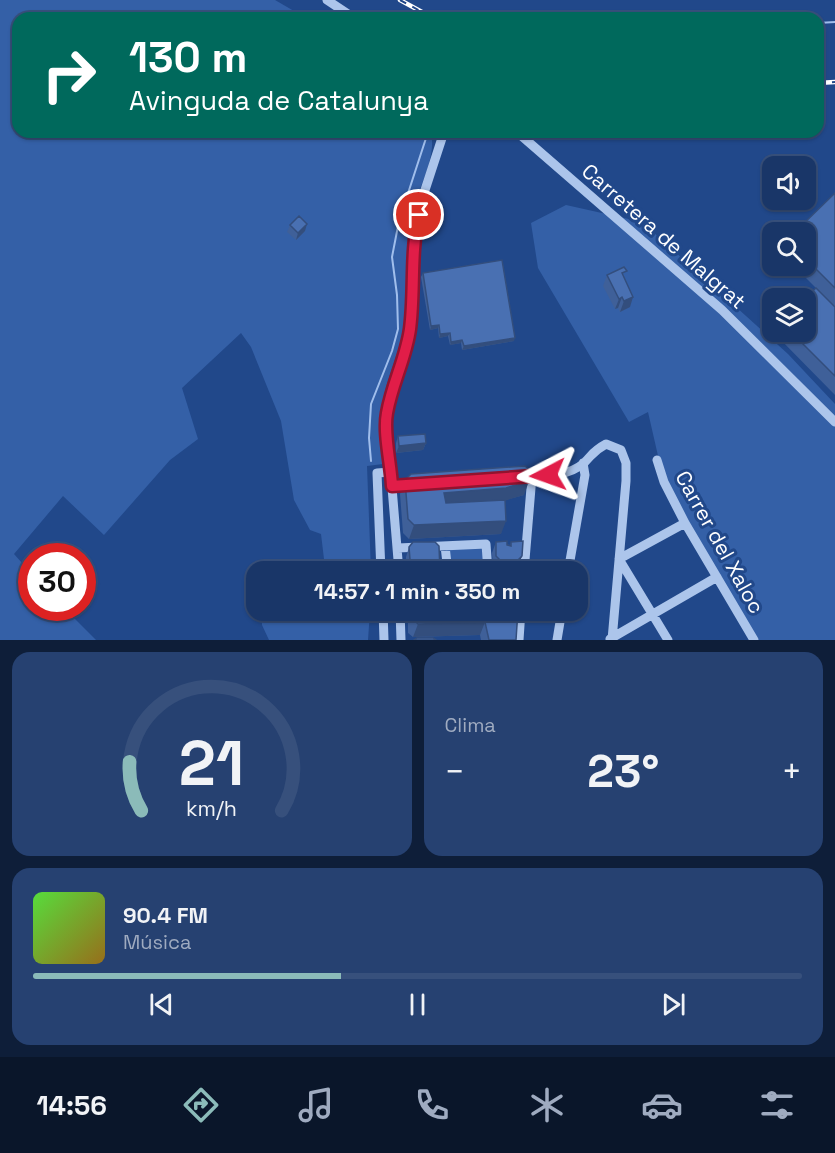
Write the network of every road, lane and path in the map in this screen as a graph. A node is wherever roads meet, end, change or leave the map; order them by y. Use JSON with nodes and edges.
{"nodes":[{"id":1,"x":327,"y":0,"type":"edge"},
{"id":2,"x":345,"y":12,"type":"edge"},
{"id":3,"x":442,"y":138,"type":"edge"},
{"id":4,"x":524,"y":138,"type":"edge"},
{"id":5,"x":835,"y":422,"type":"edge"},
{"id":6,"x":657,"y":460,"type":"dead end"},
{"id":7,"x":583,"y":464,"type":"junction"},
{"id":8,"x":392,"y":472,"type":"junction"},
{"id":9,"x":531,"y":476,"type":"junction"},
{"id":10,"x":508,"y":478,"type":"edge"},
{"id":11,"x":404,"y":485,"type":"edge"},
{"id":12,"x":392,"y":486,"type":"junction"},
{"id":13,"x":685,"y":523,"type":"junction"},
{"id":14,"x":445,"y":546,"type":"junction"},
{"id":15,"x":398,"y":548,"type":"junction"},
{"id":16,"x":619,"y":559,"type":"junction"},
{"id":17,"x":381,"y":561,"type":"edge"},
{"id":18,"x":399,"y":561,"type":"edge"},
{"id":19,"x":446,"y":561,"type":"edge"},
{"id":20,"x":487,"y":561,"type":"edge"},
{"id":21,"x":525,"y":561,"type":"edge"},
{"id":22,"x":570,"y":561,"type":"edge"},
{"id":23,"x":717,"y":577,"type":"junction"},
{"id":24,"x":653,"y":615,"type":"junction"},
{"id":25,"x":383,"y":621,"type":"edge"},
{"id":26,"x":400,"y":621,"type":"edge"},
{"id":27,"x":520,"y":621,"type":"edge"},
{"id":28,"x":560,"y":621,"type":"edge"},
{"id":29,"x":749,"y":638,"type":"edge"},
{"id":30,"x":611,"y":639,"type":"edge"},
{"id":31,"x":384,"y":640,"type":"edge"},
{"id":32,"x":400,"y":640,"type":"edge"},
{"id":33,"x":519,"y":640,"type":"edge"},
{"id":34,"x":557,"y":640,"type":"edge"},
{"id":35,"x":668,"y":640,"type":"edge"}],
"edges":[{"from":1,"to":2,"type":"street"},
{"from":3,"to":8,"type":"street"},
{"from":4,"to":5,"type":"street","name":"Carretera de Malgrat"},
{"from":6,"to":13,"type":"street","name":"Carrer del Xaloc"},
{"from":7,"to":9,"type":"street"},
{"from":7,"to":16,"type":"street"},
{"from":7,"to":22,"type":"street"},
{"from":8,"to":12,"type":"street"},
{"from":8,"to":17,"type":"street"},
{"from":9,"to":10,"type":"street"},
{"from":9,"to":21,"type":"street"},
{"from":11,"to":12,"type":"street"},
{"from":12,"to":15,"type":"street"},
{"from":13,"to":16,"type":"street"},
{"from":13,"to":23,"type":"street","name":"Carrer del Xaloc"},
{"from":14,"to":15,"type":"street"},
{"from":14,"to":19,"type":"street"},
{"from":14,"to":20,"type":"street"},
{"from":15,"to":18,"type":"street"},
{"from":16,"to":24,"type":"street"},
{"from":16,"to":30,"type":"street"},
{"from":23,"to":24,"type":"street"},
{"from":23,"to":29,"type":"street","name":"Carrer del Xaloc"},
{"from":24,"to":30,"type":"street"},
{"from":24,"to":35,"type":"street"},
{"from":25,"to":31,"type":"street"},
{"from":26,"to":32,"type":"street"},
{"from":27,"to":33,"type":"street"},
{"from":28,"to":34,"type":"street"}]}
